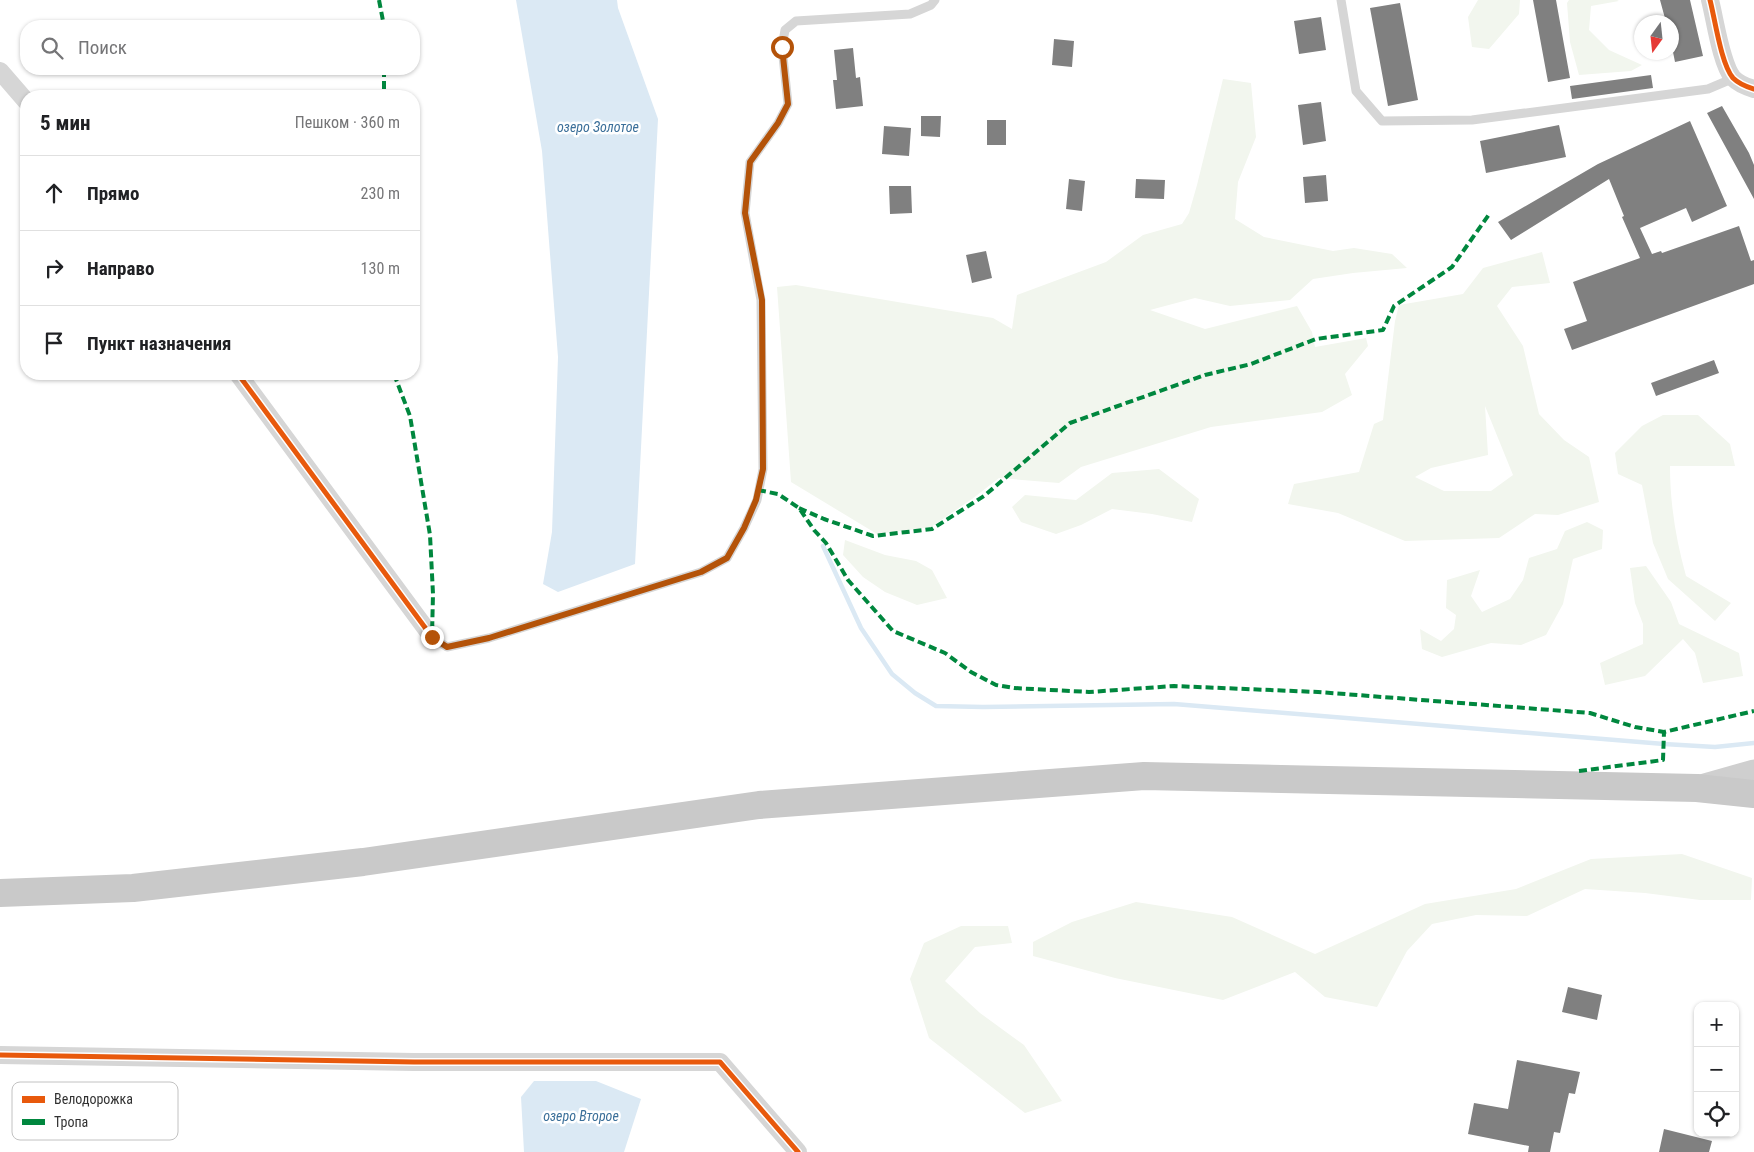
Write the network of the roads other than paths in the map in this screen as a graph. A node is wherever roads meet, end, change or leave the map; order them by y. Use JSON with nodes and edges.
{"nodes":[{"id":1,"x":935,"y":0,"type":"edge"},
{"id":2,"x":1341,"y":0,"type":"edge"},
{"id":3,"x":1710,"y":0,"type":"edge"},
{"id":4,"x":0,"y":70,"type":"edge"},
{"id":5,"x":1734,"y":78,"type":"junction"},
{"id":6,"x":1754,"y":89,"type":"edge"},
{"id":7,"x":20,"y":94,"type":"edge"},
{"id":8,"x":242,"y":380,"type":"edge"},
{"id":9,"x":432,"y":637,"type":"joint"},
{"id":10,"x":1754,"y":772,"type":"edge"},
{"id":11,"x":1697,"y":788,"type":"junction"},
{"id":12,"x":1754,"y":794,"type":"edge"},
{"id":13,"x":0,"y":893,"type":"edge"},
{"id":14,"x":0,"y":1055,"type":"edge"},
{"id":15,"x":798,"y":1152,"type":"edge"}],
"edges":[{"from":1,"to":9,"type":"lane"},
{"from":2,"to":5,"type":"lane"},
{"from":3,"to":5,"type":"street"},
{"from":4,"to":7,"type":"street"},
{"from":5,"to":6,"type":"street"},
{"from":8,"to":9,"type":"street"},
{"from":10,"to":11,"type":"main road"},
{"from":11,"to":12,"type":"main road"},
{"from":11,"to":13,"type":"main road"},
{"from":14,"to":15,"type":"street"}]}
